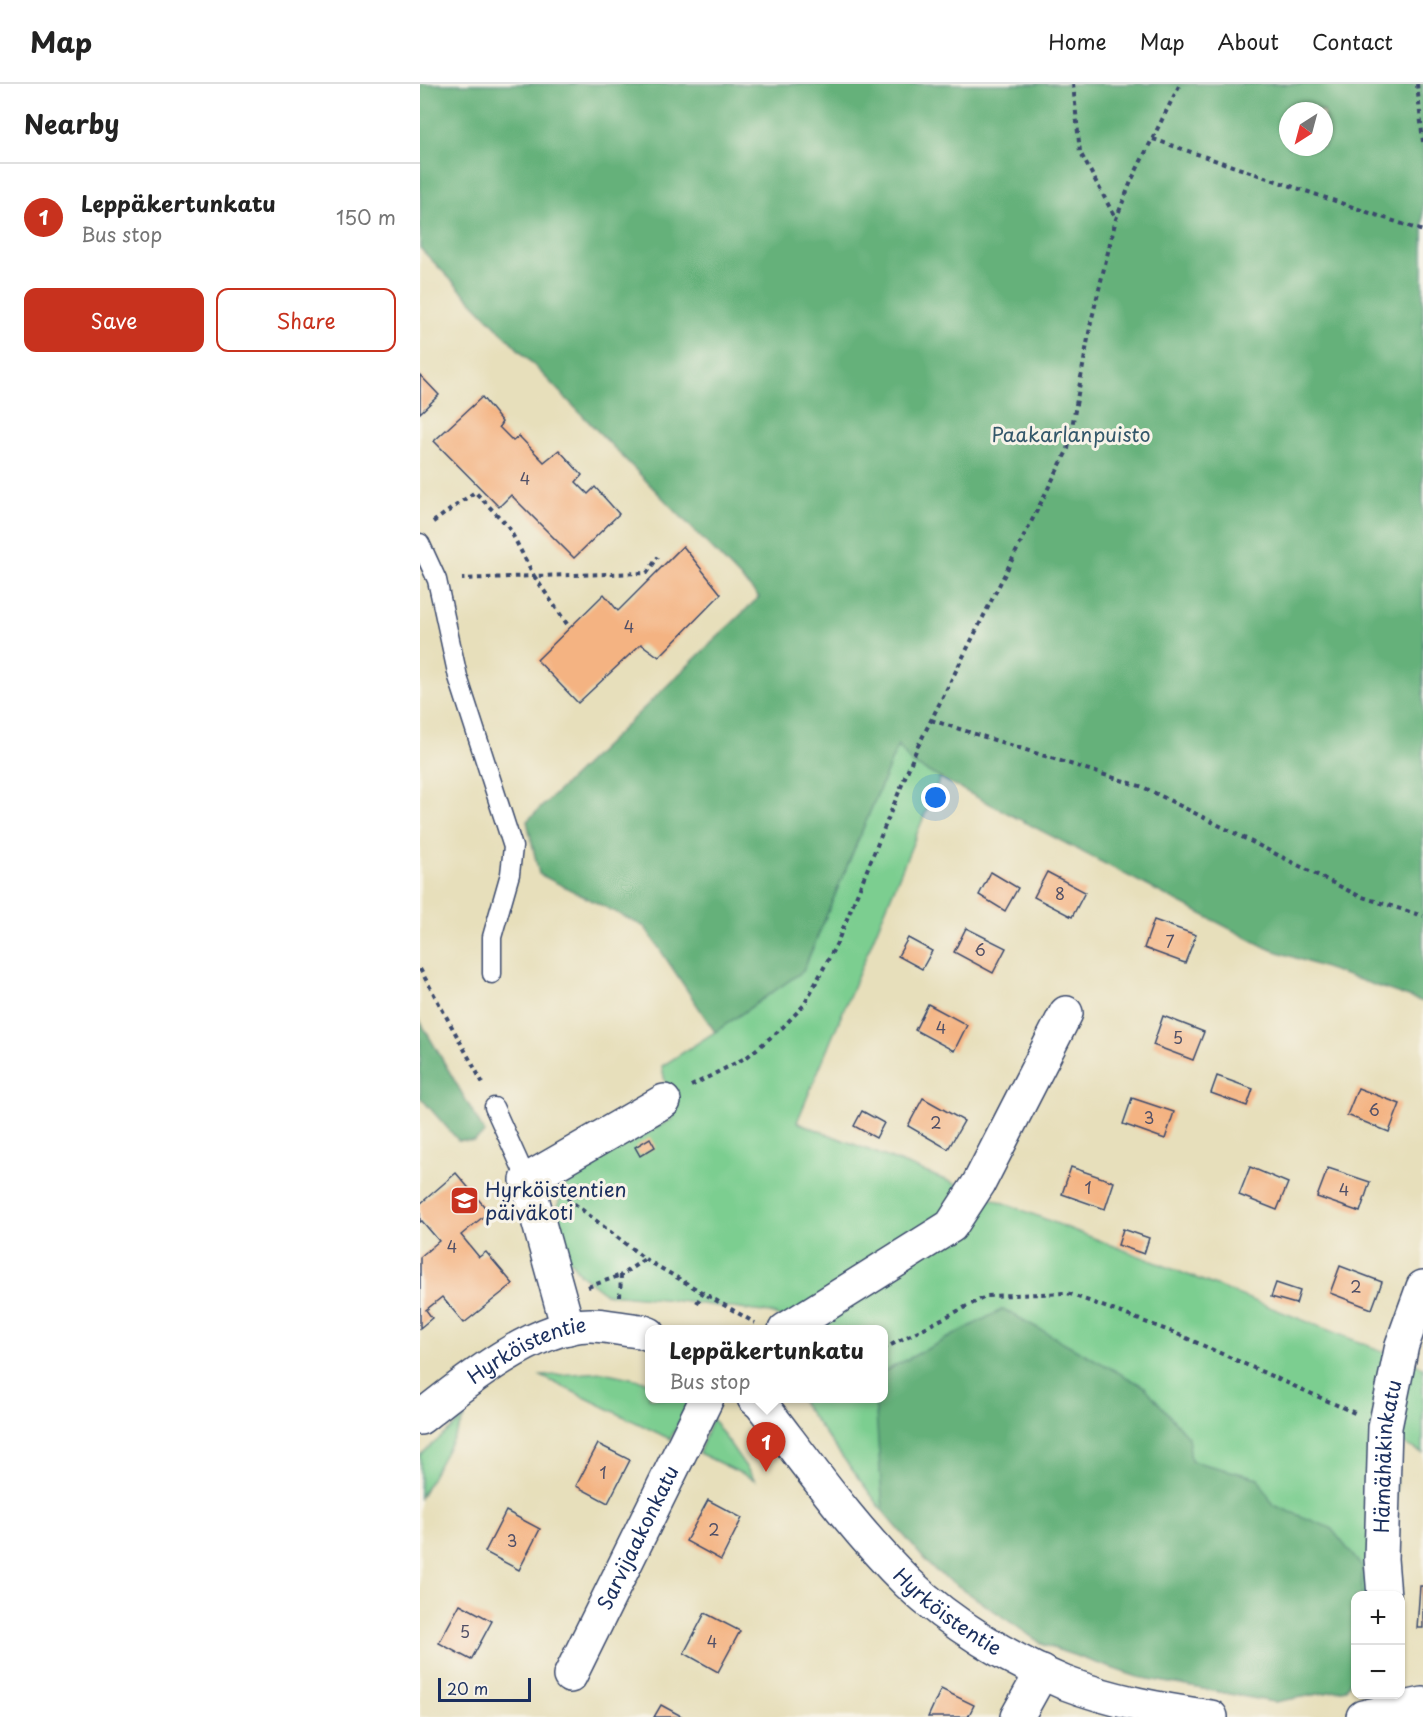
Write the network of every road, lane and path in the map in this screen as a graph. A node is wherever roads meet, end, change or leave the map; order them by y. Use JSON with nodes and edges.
{"nodes":[{"id":1,"x":1073,"y":84,"type":"edge"},
{"id":2,"x":1180,"y":84,"type":"edge"},
{"id":3,"x":1418,"y":84,"type":"edge"},
{"id":4,"x":1153,"y":139,"type":"junction"},
{"id":5,"x":1423,"y":142,"type":"edge"},
{"id":6,"x":1116,"y":219,"type":"junction"},
{"id":7,"x":1423,"y":231,"type":"edge"},
{"id":8,"x":429,"y":524,"type":"dead end"},
{"id":9,"x":420,"y":543,"type":"edge"},
{"id":10,"x":658,"y":557,"type":"dead end"},
{"id":11,"x":534,"y":576,"type":"junction"},
{"id":12,"x":437,"y":580,"type":"junction"},
{"id":13,"x":567,"y":624,"type":"dead end"},
{"id":14,"x":931,"y":720,"type":"junction"},
{"id":15,"x":1423,"y":916,"type":"edge"},
{"id":16,"x":420,"y":969,"type":"edge"},
{"id":17,"x":492,"y":974,"type":"dead end"},
{"id":18,"x":1066,"y":1013,"type":"dead end"},
{"id":19,"x":664,"y":1101,"type":"joint"},
{"id":20,"x":494,"y":1107,"type":"joint"},
{"id":21,"x":527,"y":1180,"type":"junction"},
{"id":22,"x":1423,"y":1287,"type":"edge"},
{"id":23,"x":703,"y":1293,"type":"junction"},
{"id":24,"x":697,"y":1303,"type":"dead end"},
{"id":25,"x":767,"y":1325,"type":"edge"},
{"id":26,"x":775,"y":1325,"type":"edge"},
{"id":27,"x":568,"y":1328,"type":"junction"},
{"id":28,"x":645,"y":1332,"type":"edge"},
{"id":29,"x":888,"y":1346,"type":"edge"},
{"id":30,"x":705,"y":1403,"type":"edge"},
{"id":31,"x":759,"y":1403,"type":"edge"},
{"id":32,"x":420,"y":1418,"type":"edge"},
{"id":33,"x":1385,"y":1426,"type":"junction"},
{"id":34,"x":1384,"y":1591,"type":"edge"},
{"id":35,"x":1042,"y":1672,"type":"junction"},
{"id":36,"x":570,"y":1676,"type":"dead end"},
{"id":37,"x":1406,"y":1707,"type":"edge"},
{"id":38,"x":1017,"y":1717,"type":"edge"},
{"id":39,"x":1211,"y":1717,"type":"edge"},
{"id":40,"x":1363,"y":1717,"type":"edge"}],
"edges":[{"from":1,"to":6,"type":"path"},
{"from":2,"to":4,"type":"path"},
{"from":3,"to":5,"type":"path"},
{"from":4,"to":6,"type":"path"},
{"from":4,"to":7,"type":"path"},
{"from":6,"to":14,"type":"path"},
{"from":8,"to":11,"type":"path"},
{"from":9,"to":12,"type":"lane"},
{"from":10,"to":11,"type":"path"},
{"from":11,"to":12,"type":"path"},
{"from":11,"to":13,"type":"path"},
{"from":12,"to":17,"type":"lane"},
{"from":14,"to":15,"type":"path"},
{"from":14,"to":19,"type":"path"},
{"from":16,"to":20,"type":"path"},
{"from":18,"to":26,"type":"street"},
{"from":19,"to":21,"type":"street"},
{"from":20,"to":21,"type":"lane"},
{"from":21,"to":23,"type":"path"},
{"from":21,"to":27,"type":"street"},
{"from":22,"to":33,"type":"street","name":"Hämähäkinkatu"},
{"from":23,"to":24,"type":"path"},
{"from":23,"to":25,"type":"path"},
{"from":27,"to":28,"type":"street","name":"Hyrköistentie"},
{"from":27,"to":32,"type":"street","name":"Hyrköistentie"},
{"from":29,"to":33,"type":"path"},
{"from":30,"to":36,"type":"street","name":"Sarvijaakonkatu"},
{"from":31,"to":35,"type":"street","name":"Hyrköistentie"},
{"from":33,"to":34,"type":"street","name":"Hämähäkinkatu"},
{"from":35,"to":38,"type":"street"},
{"from":35,"to":39,"type":"street","name":"Hyrköistentie"},
{"from":37,"to":40,"type":"street"}]}
